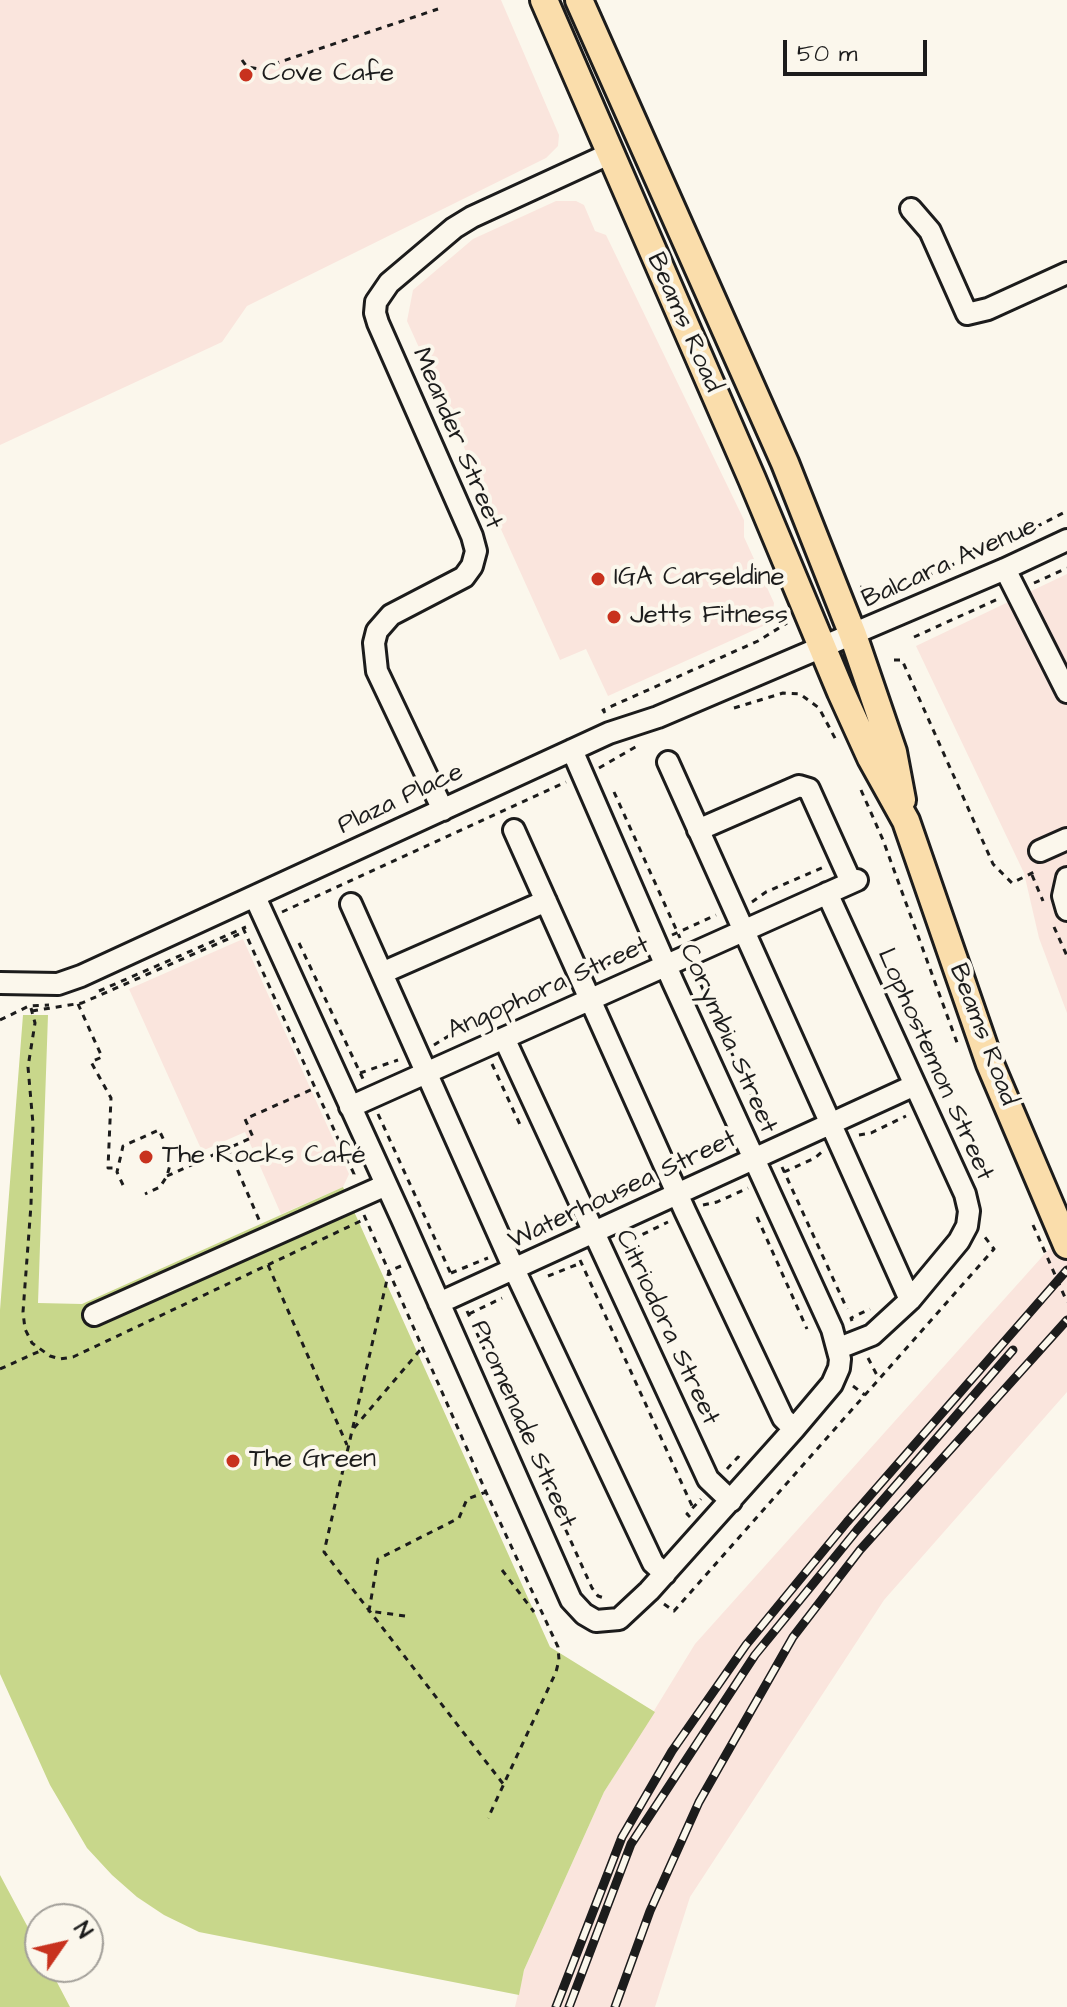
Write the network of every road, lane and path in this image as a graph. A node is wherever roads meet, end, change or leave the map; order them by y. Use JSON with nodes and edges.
{"nodes":[{"id":1,"x":544,"y":0,"type":"edge"},
{"id":2,"x":579,"y":0,"type":"edge"},
{"id":3,"x":438,"y":9,"type":"dead end"},
{"id":4,"x":242,"y":60,"type":"dead end"},
{"id":5,"x":609,"y":154,"type":"junction"},
{"id":6,"x":911,"y":209,"type":"dead end"},
{"id":7,"x":1067,"y":273,"type":"edge"},
{"id":8,"x":1067,"y":511,"type":"edge"},
{"id":9,"x":1067,"y":540,"type":"edge"},
{"id":10,"x":1067,"y":568,"type":"edge"},
{"id":11,"x":1005,"y":569,"type":"junction"},
{"id":12,"x":860,"y":587,"type":"dead end"},
{"id":13,"x":1016,"y":591,"type":"junction"},
{"id":14,"x":787,"y":623,"type":"dead end"},
{"id":15,"x":853,"y":635,"type":"junction"},
{"id":16,"x":914,"y":637,"type":"dead end"},
{"id":17,"x":822,"y":647,"type":"junction"},
{"id":18,"x":894,"y":660,"type":"dead end"},
{"id":19,"x":1067,"y":692,"type":"edge"},
{"id":20,"x":774,"y":695,"type":"dead end"},
{"id":21,"x":603,"y":710,"type":"dead end"},
{"id":22,"x":838,"y":744,"type":"dead end"},
{"id":23,"x":572,"y":750,"type":"junction"},
{"id":24,"x":622,"y":753,"type":"dead end"},
{"id":25,"x":668,"y":762,"type":"dead end"},
{"id":26,"x":583,"y":775,"type":"junction"},
{"id":27,"x":608,"y":780,"type":"dead end"},
{"id":28,"x":858,"y":783,"type":"dead end"},
{"id":29,"x":443,"y":810,"type":"junction"},
{"id":30,"x":906,"y":821,"type":"junction"},
{"id":31,"x":514,"y":830,"type":"dead end"},
{"id":32,"x":698,"y":830,"type":"junction"},
{"id":33,"x":1067,"y":839,"type":"edge"},
{"id":34,"x":883,"y":840,"type":"dead end"},
{"id":35,"x":840,"y":859,"type":"junction"},
{"id":36,"x":1041,"y":859,"type":"joint"},
{"id":37,"x":1067,"y":878,"type":"edge"},
{"id":38,"x":827,"y":893,"type":"junction"},
{"id":39,"x":255,"y":897,"type":"junction"},
{"id":40,"x":546,"y":901,"type":"junction"},
{"id":41,"x":351,"y":904,"type":"dead end"},
{"id":42,"x":1067,"y":910,"type":"edge"},
{"id":43,"x":279,"y":914,"type":"dead end"},
{"id":44,"x":739,"y":922,"type":"junction"},
{"id":45,"x":679,"y":932,"type":"junction"},
{"id":46,"x":296,"y":938,"type":"dead end"},
{"id":47,"x":656,"y":943,"type":"junction"},
{"id":48,"x":688,"y":956,"type":"junction"},
{"id":49,"x":665,"y":966,"type":"junction"},
{"id":50,"x":382,"y":973,"type":"junction"},
{"id":51,"x":0,"y":983,"type":"edge"},
{"id":52,"x":586,"y":990,"type":"junction"},
{"id":53,"x":78,"y":1004,"type":"junction"},
{"id":54,"x":32,"y":1011,"type":"junction"},
{"id":55,"x":0,"y":1020,"type":"edge"},
{"id":56,"x":504,"y":1038,"type":"junction"},
{"id":57,"x":423,"y":1064,"type":"junction"},
{"id":58,"x":492,"y":1064,"type":"dead end"},
{"id":59,"x":360,"y":1073,"type":"junction"},
{"id":60,"x":915,"y":1085,"type":"junction"},
{"id":61,"x":315,"y":1088,"type":"junction"},
{"id":62,"x":371,"y":1097,"type":"junction"},
{"id":63,"x":350,"y":1107,"type":"junction"},
{"id":64,"x":829,"y":1125,"type":"junction"},
{"id":65,"x":525,"y":1135,"type":"dead end"},
{"id":66,"x":228,"y":1148,"type":"junction"},
{"id":67,"x":773,"y":1150,"type":"junction"},
{"id":68,"x":753,"y":1160,"type":"junction"},
{"id":69,"x":117,"y":1168,"type":"junction"},
{"id":70,"x":167,"y":1176,"type":"junction"},
{"id":71,"x":123,"y":1185,"type":"dead end"},
{"id":72,"x":386,"y":1185,"type":"junction"},
{"id":73,"x":145,"y":1194,"type":"dead end"},
{"id":74,"x":677,"y":1194,"type":"junction"},
{"id":75,"x":355,"y":1197,"type":"junction"},
{"id":76,"x":365,"y":1219,"type":"junction"},
{"id":77,"x":1043,"y":1219,"type":"junction"},
{"id":78,"x":566,"y":1221,"type":"dead end"},
{"id":79,"x":262,"y":1226,"type":"dead end"},
{"id":80,"x":593,"y":1233,"type":"junction"},
{"id":81,"x":570,"y":1244,"type":"junction"},
{"id":82,"x":1067,"y":1245,"type":"edge"},
{"id":83,"x":439,"y":1249,"type":"junction"},
{"id":84,"x":419,"y":1257,"type":"junction"},
{"id":85,"x":268,"y":1265,"type":"junction"},
{"id":86,"x":514,"y":1269,"type":"junction"},
{"id":87,"x":389,"y":1271,"type":"junction"},
{"id":88,"x":460,"y":1294,"type":"junction"},
{"id":89,"x":910,"y":1300,"type":"junction"},
{"id":90,"x":1067,"y":1302,"type":"edge"},
{"id":91,"x":439,"y":1303,"type":"junction"},
{"id":92,"x":847,"y":1309,"type":"dead end"},
{"id":93,"x":94,"y":1315,"type":"dead end"},
{"id":94,"x":422,"y":1347,"type":"junction"},
{"id":95,"x":839,"y":1348,"type":"junction"},
{"id":96,"x":41,"y":1351,"type":"junction"},
{"id":97,"x":0,"y":1369,"type":"edge"},
{"id":98,"x":794,"y":1429,"type":"junction"},
{"id":99,"x":351,"y":1431,"type":"junction"},
{"id":100,"x":348,"y":1445,"type":"junction"},
{"id":101,"x":486,"y":1492,"type":"junction"},
{"id":102,"x":731,"y":1501,"type":"junction"},
{"id":103,"x":693,"y":1508,"type":"dead end"},
{"id":104,"x":502,"y":1570,"type":"dead end"},
{"id":105,"x":665,"y":1574,"type":"junction"},
{"id":106,"x":592,"y":1588,"type":"dead end"},
{"id":107,"x":369,"y":1611,"type":"junction"},
{"id":108,"x":534,"y":1612,"type":"dead end"},
{"id":109,"x":405,"y":1616,"type":"dead end"},
{"id":110,"x":504,"y":1785,"type":"junction"},
{"id":111,"x":488,"y":1818,"type":"dead end"}],
"edges":[{"from":1,"to":5,"type":"main road","name":"Beams Road"},
{"from":2,"to":15,"type":"main road","name":"Beams Road"},
{"from":3,"to":4,"type":"path"},
{"from":5,"to":17,"type":"main road","name":"Beams Road"},
{"from":5,"to":29,"type":"street","name":"Meander Street"},
{"from":6,"to":7,"type":"street"},
{"from":8,"to":12,"type":"path"},
{"from":9,"to":11,"type":"street","name":"Balcara Avenue"},
{"from":10,"to":13,"type":"path"},
{"from":11,"to":13,"type":"street"},
{"from":11,"to":15,"type":"street","name":"Balcara Avenue"},
{"from":13,"to":16,"type":"path"},
{"from":13,"to":19,"type":"street"},
{"from":14,"to":21,"type":"path"},
{"from":15,"to":17,"type":"street"},
{"from":15,"to":30,"type":"main road","name":"Beams Road"},
{"from":17,"to":23,"type":"street","name":"Plaza Place"},
{"from":17,"to":30,"type":"main road","name":"Beams Road"},
{"from":18,"to":36,"type":"path"},
{"from":20,"to":22,"type":"path"},
{"from":23,"to":26,"type":"street","name":"Corymbia Street"},
{"from":23,"to":29,"type":"street","name":"Plaza Place"},
{"from":24,"to":26,"type":"path"},
{"from":25,"to":32,"type":"street"},
{"from":26,"to":43,"type":"path"},
{"from":26,"to":47,"type":"street","name":"Corymbia Street"},
{"from":27,"to":45,"type":"path"},
{"from":28,"to":34,"type":"path"},
{"from":29,"to":39,"type":"street","name":"Plaza Place"},
{"from":30,"to":77,"type":"main road","name":"Beams Road"},
{"from":31,"to":40,"type":"street"},
{"from":32,"to":35,"type":"street"},
{"from":32,"to":44,"type":"street"},
{"from":33,"to":36,"type":"street"},
{"from":35,"to":38,"type":"street","name":"Angophora Street"},
{"from":35,"to":44,"type":"path"},
{"from":37,"to":42,"type":"street"},
{"from":38,"to":44,"type":"street","name":"Angophora Street"},
{"from":38,"to":60,"type":"street","name":"Lophostemon Street"},
{"from":39,"to":51,"type":"street","name":"Plaza Place"},
{"from":39,"to":63,"type":"street","name":"Promenade Street"},
{"from":40,"to":50,"type":"street"},
{"from":40,"to":52,"type":"street"},
{"from":41,"to":50,"type":"street"},
{"from":44,"to":45,"type":"path"},
{"from":44,"to":48,"type":"street","name":"Angophora Street"},
{"from":44,"to":64,"type":"street"},
{"from":45,"to":47,"type":"path"},
{"from":45,"to":48,"type":"path"},
{"from":46,"to":59,"type":"path"},
{"from":47,"to":49,"type":"street","name":"Corymbia Street"},
{"from":47,"to":52,"type":"path"},
{"from":48,"to":49,"type":"street","name":"Angophora Street"},
{"from":48,"to":67,"type":"path"},
{"from":49,"to":52,"type":"street","name":"Angophora Street"},
{"from":49,"to":68,"type":"street","name":"Corymbia Street"},
{"from":50,"to":57,"type":"street"},
{"from":52,"to":56,"type":"street","name":"Angophora Street"},
{"from":52,"to":57,"type":"path"},
{"from":52,"to":74,"type":"street"},
{"from":53,"to":54,"type":"path"},
{"from":53,"to":61,"type":"path"},
{"from":53,"to":69,"type":"path"},
{"from":54,"to":55,"type":"path"},
{"from":54,"to":96,"type":"path"},
{"from":56,"to":57,"type":"street","name":"Angophora Street"},
{"from":56,"to":80,"type":"street","name":"Citriodora Street"},
{"from":57,"to":59,"type":"path"},
{"from":57,"to":62,"type":"street","name":"Angophora Street"},
{"from":57,"to":86,"type":"street"},
{"from":58,"to":65,"type":"path"},
{"from":59,"to":62,"type":"path"},
{"from":60,"to":64,"type":"street","name":"Waterhousea Street"},
{"from":60,"to":89,"type":"street","name":"Lophostemon Street"},
{"from":61,"to":66,"type":"path"},
{"from":61,"to":75,"type":"path"},
{"from":62,"to":63,"type":"street","name":"Angophora Street"},
{"from":62,"to":83,"type":"path"},
{"from":63,"to":72,"type":"street","name":"Promenade Street"},
{"from":64,"to":67,"type":"street","name":"Waterhousea Street"},
{"from":64,"to":89,"type":"street"},
{"from":66,"to":70,"type":"path"},
{"from":66,"to":79,"type":"path"},
{"from":67,"to":68,"type":"street","name":"Waterhousea Street"},
{"from":67,"to":92,"type":"path"},
{"from":68,"to":74,"type":"street","name":"Waterhousea Street"},
{"from":68,"to":95,"type":"street","name":"Corymbia Street"},
{"from":69,"to":70,"type":"path"},
{"from":69,"to":71,"type":"path"},
{"from":70,"to":73,"type":"path"},
{"from":72,"to":75,"type":"street"},
{"from":72,"to":84,"type":"street","name":"Promenade Street"},
{"from":74,"to":80,"type":"street","name":"Waterhousea Street"},
{"from":74,"to":98,"type":"street"},
{"from":75,"to":76,"type":"path"},
{"from":75,"to":93,"type":"street"},
{"from":76,"to":85,"type":"path"},
{"from":76,"to":87,"type":"path"},
{"from":77,"to":82,"type":"main road","name":"Beams Road"},
{"from":77,"to":90,"type":"path","bridge":true},
{"from":78,"to":81,"type":"path"},
{"from":80,"to":81,"type":"street","name":"Waterhousea Street"},
{"from":80,"to":102,"type":"street","name":"Citriodora Street"},
{"from":81,"to":86,"type":"street","name":"Waterhousea Street"},
{"from":81,"to":103,"type":"path"},
{"from":83,"to":84,"type":"path"},
{"from":83,"to":88,"type":"path"},
{"from":84,"to":87,"type":"path"},
{"from":84,"to":91,"type":"street","name":"Promenade Street"},
{"from":85,"to":96,"type":"path"},
{"from":85,"to":100,"type":"path"},
{"from":86,"to":88,"type":"street","name":"Waterhousea Street"},
{"from":86,"to":105,"type":"street"},
{"from":87,"to":94,"type":"path"},
{"from":87,"to":99,"type":"path"},
{"from":88,"to":91,"type":"street","name":"Waterhousea Street"},
{"from":88,"to":106,"type":"path"},
{"from":89,"to":95,"type":"street","name":"Lophostemon Street"},
{"from":91,"to":105,"type":"street","name":"Promenade Street"},
{"from":94,"to":99,"type":"path"},
{"from":94,"to":101,"type":"path"},
{"from":95,"to":98,"type":"street","name":"Promenade Street"},
{"from":96,"to":97,"type":"path"},
{"from":98,"to":102,"type":"street","name":"Promenade Street"},
{"from":99,"to":100,"type":"path"},
{"from":100,"to":107,"type":"path"},
{"from":101,"to":107,"type":"path"},
{"from":101,"to":110,"type":"path"},
{"from":102,"to":105,"type":"street","name":"Promenade Street"},
{"from":104,"to":108,"type":"path"},
{"from":107,"to":109,"type":"path"},
{"from":107,"to":110,"type":"path"},
{"from":110,"to":111,"type":"path"}]}
